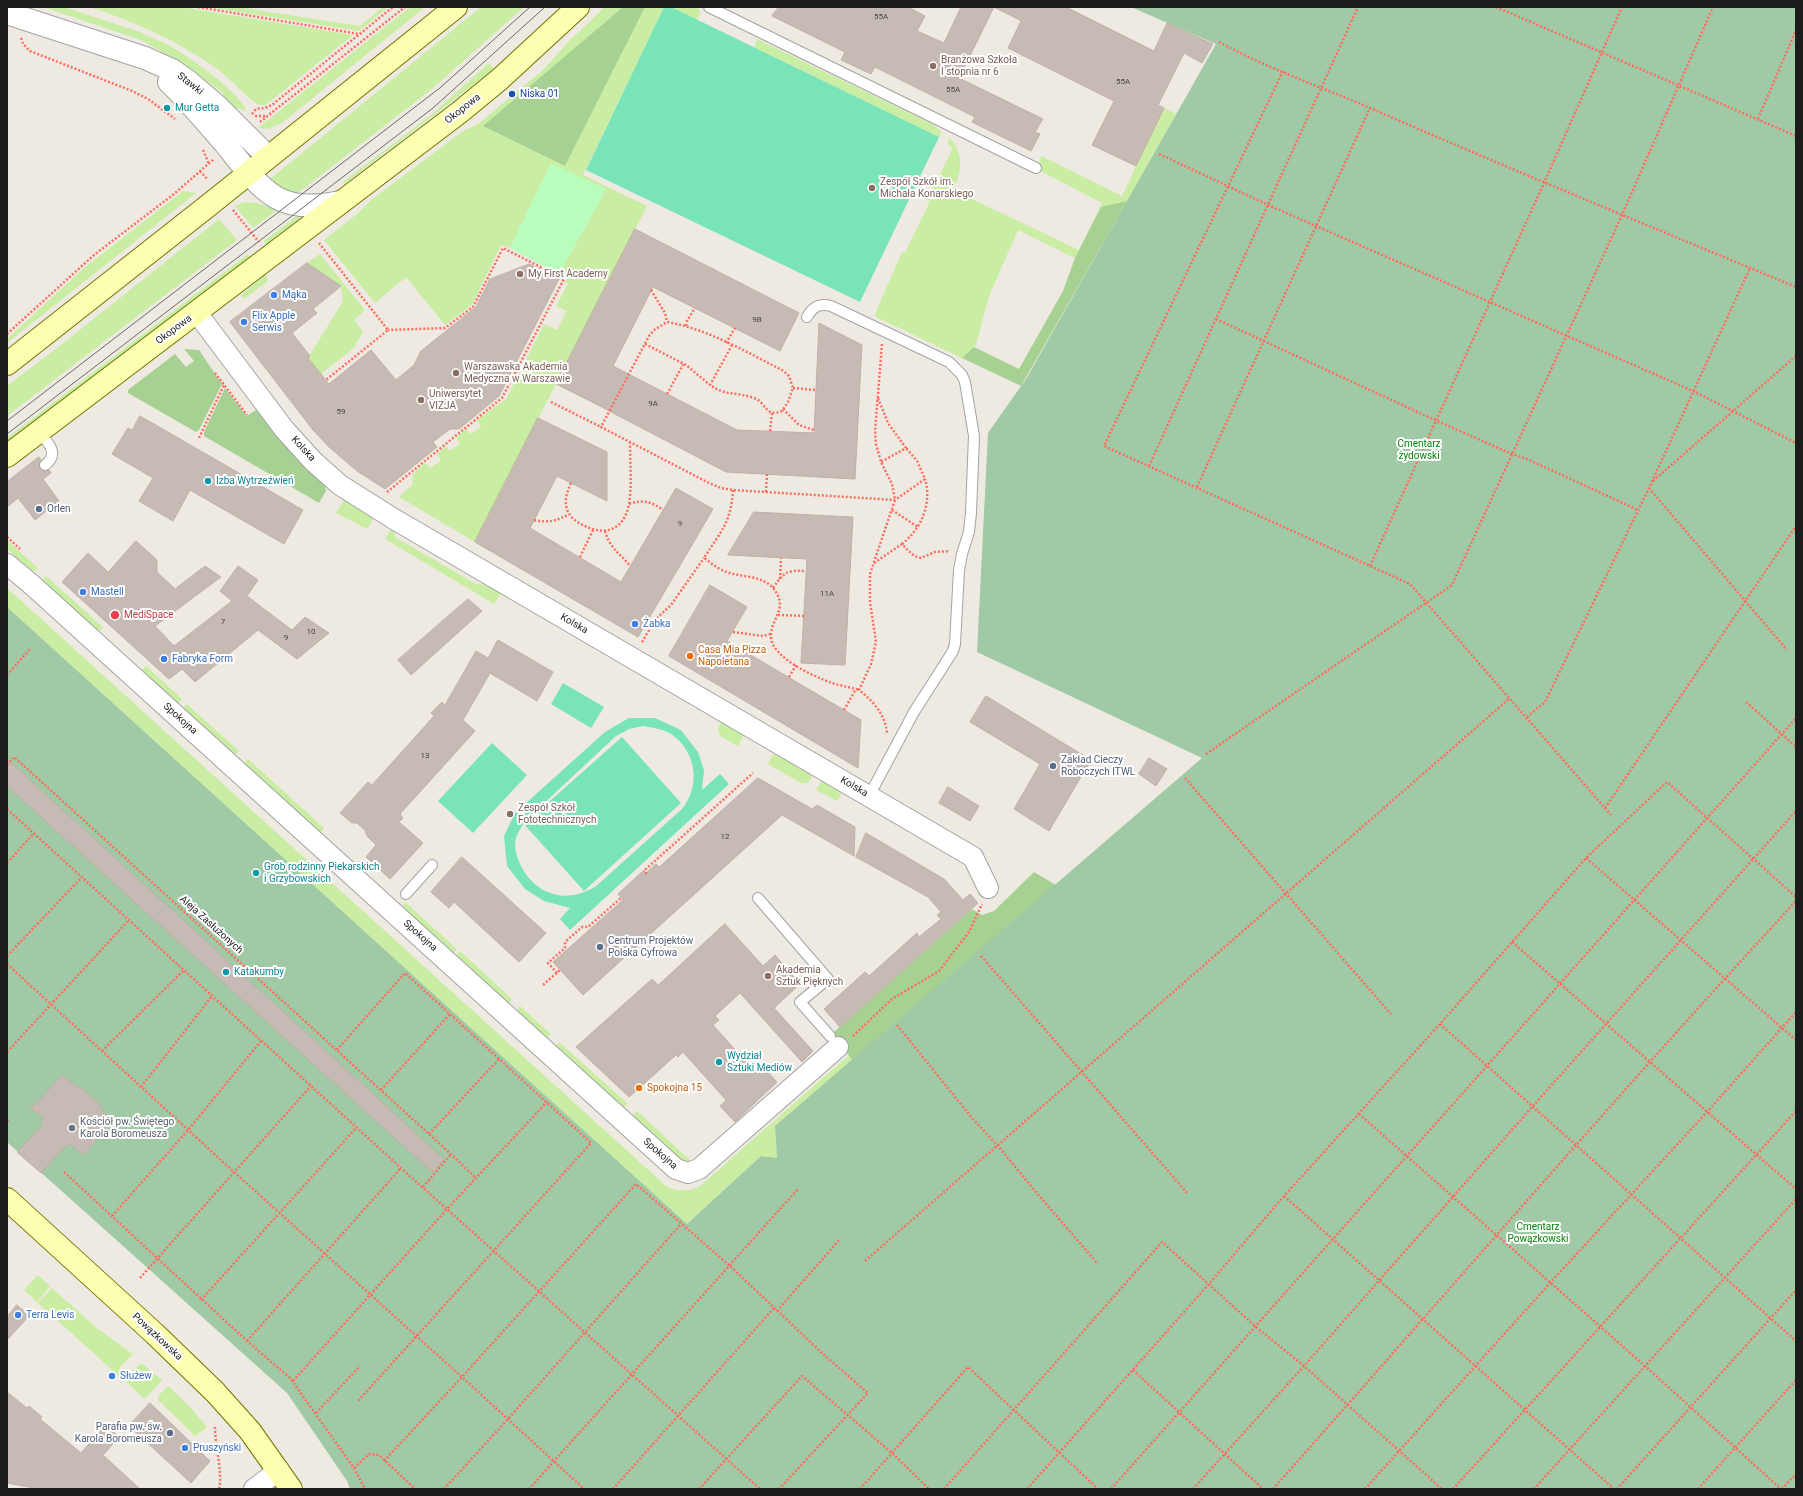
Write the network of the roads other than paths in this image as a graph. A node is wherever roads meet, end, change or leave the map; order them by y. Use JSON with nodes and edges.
{"nodes":[{"id":1,"x":456,"y":7,"type":"edge"},
{"id":2,"x":578,"y":7,"type":"edge"},
{"id":3,"x":709,"y":7,"type":"edge"},
{"id":4,"x":7,"y":13,"type":"edge"},
{"id":5,"x":116,"y":49,"type":"junction"},
{"id":6,"x":268,"y":157,"type":"junction"},
{"id":7,"x":1036,"y":168,"type":"dead end"},
{"id":8,"x":248,"y":174,"type":"junction"},
{"id":9,"x":340,"y":202,"type":"junction"},
{"id":10,"x":197,"y":312,"type":"junction"},
{"id":11,"x":808,"y":317,"type":"dead end"},
{"id":12,"x":7,"y":364,"type":"edge"},
{"id":13,"x":39,"y":432,"type":"junction"},
{"id":14,"x":7,"y":456,"type":"edge"},
{"id":15,"x":45,"y":465,"type":"dead end"},
{"id":16,"x":7,"y":564,"type":"edge"},
{"id":17,"x":869,"y":796,"type":"junction"},
{"id":18,"x":432,"y":865,"type":"dead end"},
{"id":19,"x":988,"y":888,"type":"road end"},
{"id":20,"x":406,"y":894,"type":"dead end"},
{"id":21,"x":758,"y":898,"type":"dead end"},
{"id":22,"x":834,"y":1042,"type":"joint"},
{"id":23,"x":7,"y":1199,"type":"edge"},
{"id":24,"x":279,"y":1470,"type":"junction"},
{"id":25,"x":254,"y":1489,"type":"edge"},
{"id":26,"x":291,"y":1489,"type":"edge"}],
"edges":[{"from":1,"to":6,"type":"main road"},
{"from":2,"to":9,"type":"main road","name":"Okopowa"},
{"from":3,"to":7,"type":"lane"},
{"from":4,"to":5,"type":"street","name":"Stawki"},
{"from":5,"to":6,"type":"street","name":"Stawki"},
{"from":5,"to":8,"type":"street","name":"Stawki"},
{"from":6,"to":8,"type":"main road"},
{"from":8,"to":9,"type":"street","name":"Okopowa"},
{"from":8,"to":12,"type":"main road"},
{"from":9,"to":10,"type":"main road","name":"Okopowa"},
{"from":10,"to":13,"type":"main road","name":"Okopowa"},
{"from":10,"to":17,"type":"street","name":"Kolska"},
{"from":11,"to":17,"type":"lane"},
{"from":13,"to":14,"type":"main road","name":"Okopowa"},
{"from":13,"to":15,"type":"lane"},
{"from":16,"to":22,"type":"street","name":"Spokojna"},
{"from":17,"to":19,"type":"street","name":"Kolska"},
{"from":18,"to":20,"type":"lane"},
{"from":21,"to":22,"type":"lane"},
{"from":23,"to":24,"type":"main road","name":"Powązkowska"},
{"from":24,"to":25,"type":"street"},
{"from":24,"to":26,"type":"main road","name":"Powązkowska"}]}
